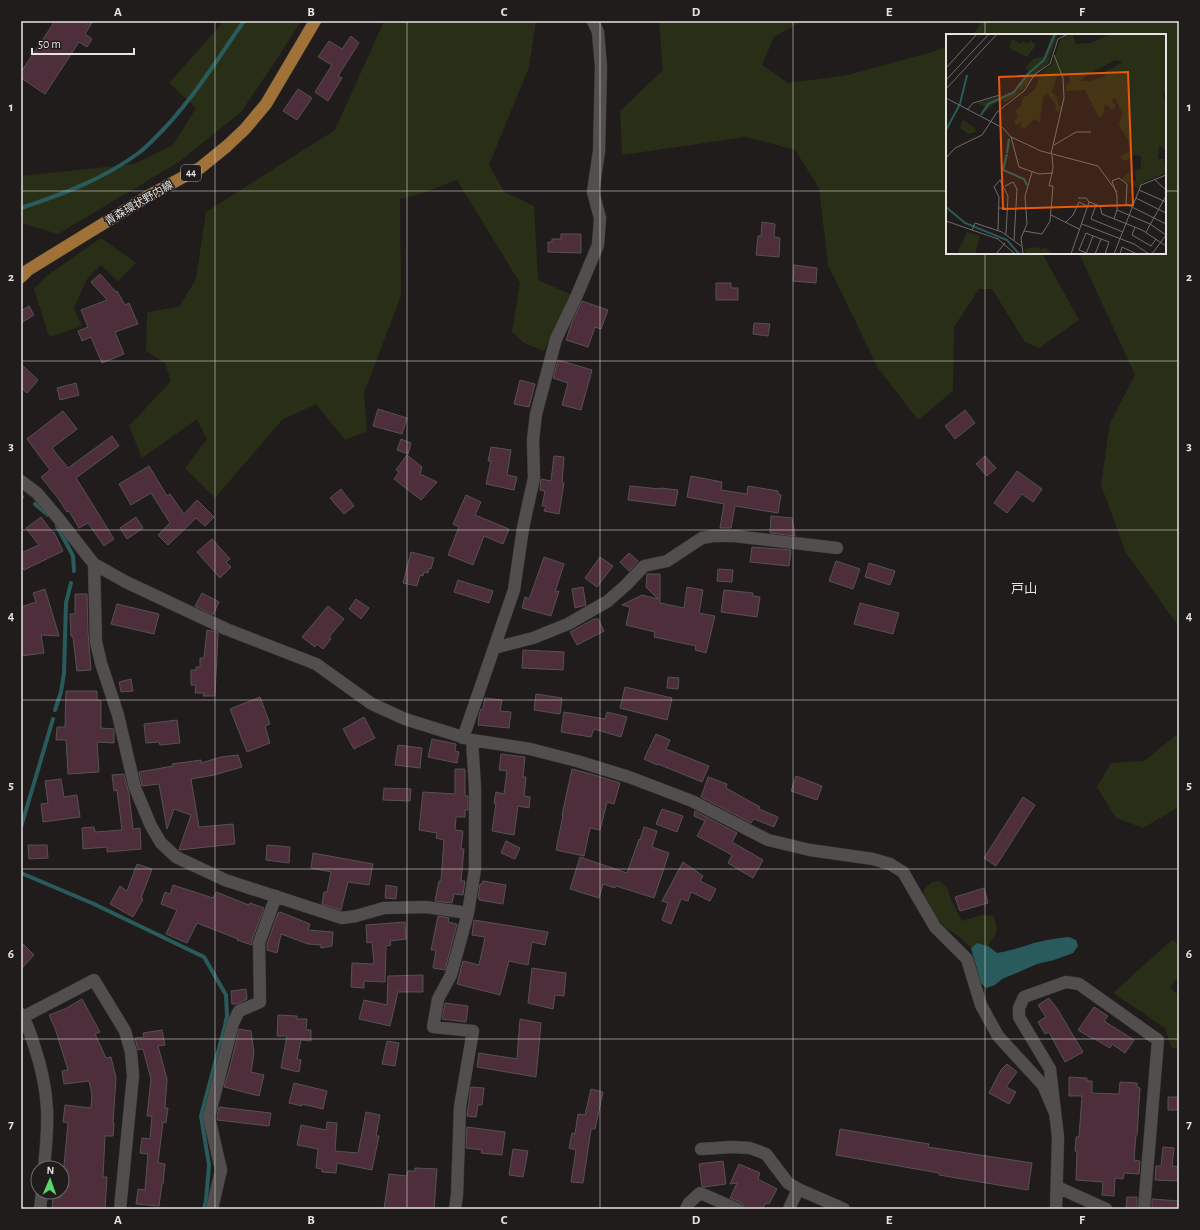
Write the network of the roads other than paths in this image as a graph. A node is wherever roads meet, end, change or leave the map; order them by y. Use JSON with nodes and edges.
{"nodes":[{"id":1,"x":315,"y":21,"type":"edge"},
{"id":2,"x":593,"y":21,"type":"edge"},
{"id":3,"x":21,"y":277,"type":"edge"},
{"id":4,"x":21,"y":481,"type":"edge"},
{"id":5,"x":837,"y":548,"type":"dead end"},
{"id":6,"x":94,"y":564,"type":"junction"},
{"id":7,"x":494,"y":648,"type":"junction"},
{"id":8,"x":467,"y":739,"type":"junction"},
{"id":9,"x":276,"y":896,"type":"junction"},
{"id":10,"x":468,"y":913,"type":"junction"},
{"id":11,"x":22,"y":1015,"type":"edge"},
{"id":12,"x":1055,"y":1113,"type":"junction"},
{"id":13,"x":701,"y":1149,"type":"dead end"},
{"id":14,"x":45,"y":1160,"type":"edge"},
{"id":15,"x":1057,"y":1187,"type":"junction"},
{"id":16,"x":798,"y":1188,"type":"junction"},
{"id":17,"x":120,"y":1209,"type":"edge"},
{"id":18,"x":212,"y":1209,"type":"edge"},
{"id":19,"x":455,"y":1209,"type":"edge"},
{"id":20,"x":686,"y":1209,"type":"edge"},
{"id":21,"x":737,"y":1209,"type":"edge"},
{"id":22,"x":789,"y":1209,"type":"edge"},
{"id":23,"x":844,"y":1209,"type":"edge"},
{"id":24,"x":1056,"y":1209,"type":"edge"},
{"id":25,"x":1106,"y":1209,"type":"edge"},
{"id":26,"x":1144,"y":1209,"type":"edge"}],
"edges":[{"from":1,"to":3,"type":"main road","name":"青森環状野内線","number":"44"},
{"from":2,"to":7,"type":"street"},
{"from":4,"to":6,"type":"street"},
{"from":5,"to":7,"type":"street"},
{"from":6,"to":8,"type":"street"},
{"from":6,"to":9,"type":"street"},
{"from":7,"to":8,"type":"street"},
{"from":8,"to":10,"type":"street"},
{"from":8,"to":12,"type":"street"},
{"from":9,"to":10,"type":"street"},
{"from":9,"to":18,"type":"street"},
{"from":10,"to":19,"type":"street"},
{"from":11,"to":14,"type":"street"},
{"from":11,"to":17,"type":"street"},
{"from":12,"to":15,"type":"street"},
{"from":12,"to":26,"type":"street"},
{"from":13,"to":16,"type":"street"},
{"from":15,"to":24,"type":"street"},
{"from":15,"to":25,"type":"street"},
{"from":16,"to":22,"type":"street"},
{"from":16,"to":23,"type":"street"},
{"from":20,"to":21,"type":"street"}]}
